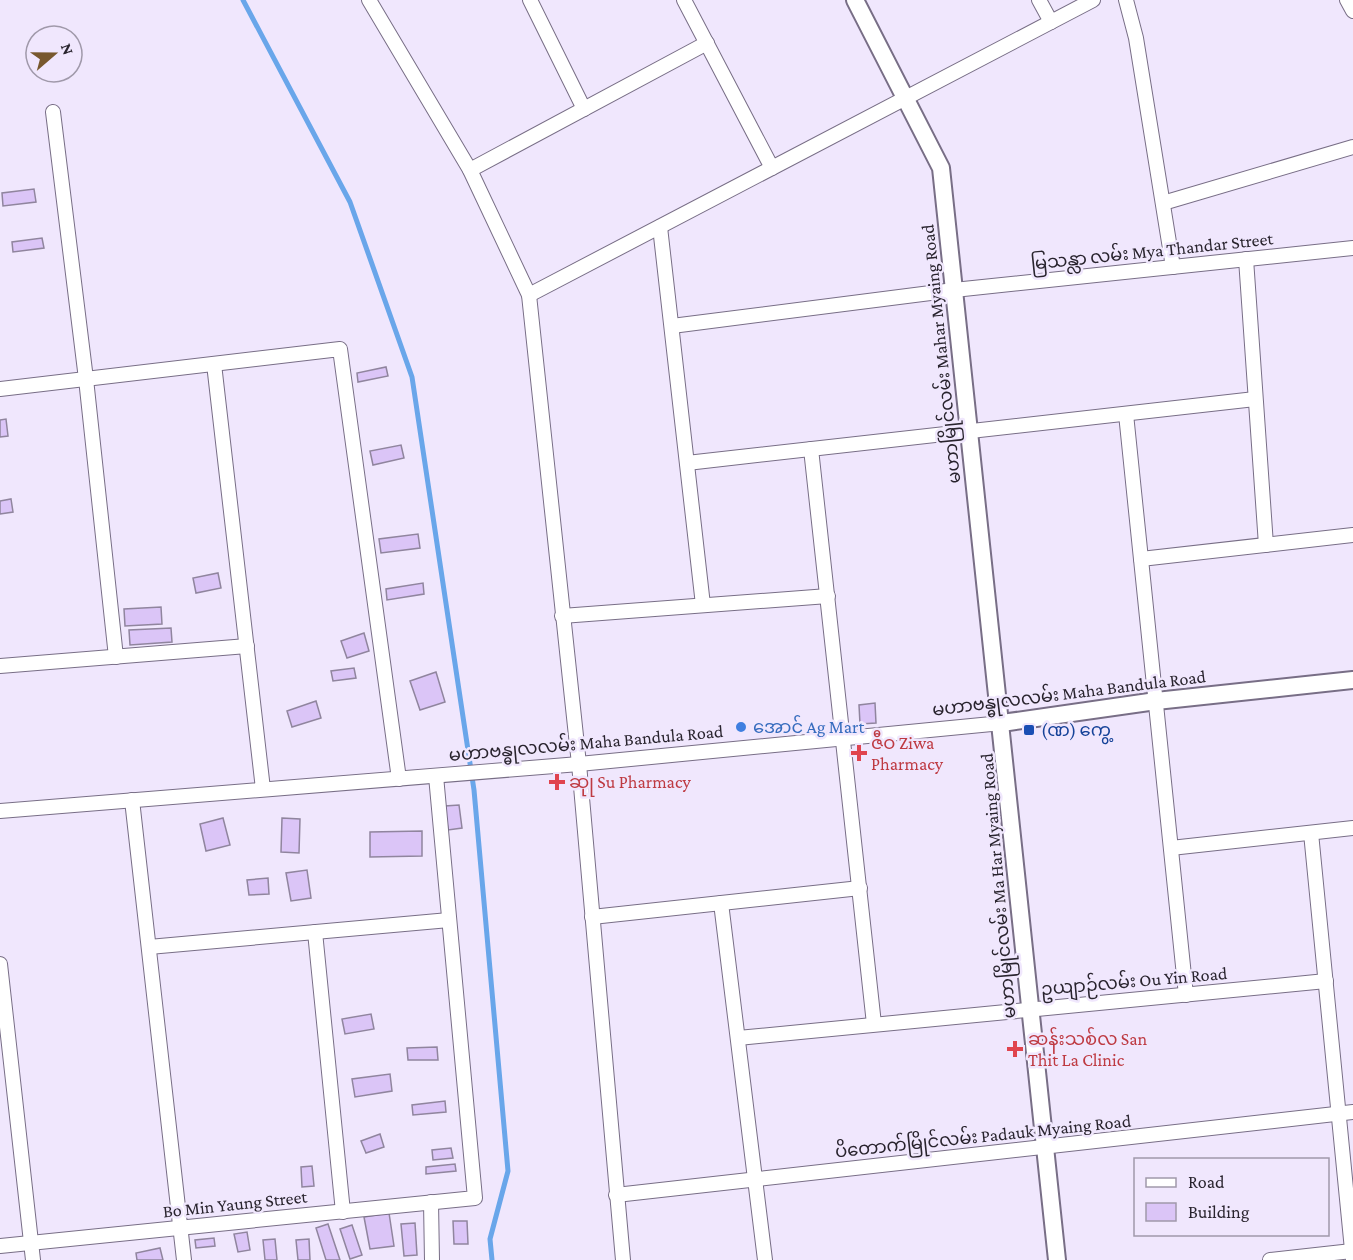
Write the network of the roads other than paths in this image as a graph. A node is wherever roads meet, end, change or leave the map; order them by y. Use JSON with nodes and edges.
{"nodes":[{"id":1,"x":369,"y":0,"type":"edge"},
{"id":2,"x":530,"y":0,"type":"edge"},
{"id":3,"x":684,"y":0,"type":"edge"},
{"id":4,"x":855,"y":0,"type":"edge"},
{"id":5,"x":1039,"y":0,"type":"edge"},
{"id":6,"x":1092,"y":0,"type":"edge"},
{"id":7,"x":1126,"y":0,"type":"edge"},
{"id":8,"x":1347,"y":0,"type":"edge"},
{"id":9,"x":1353,"y":10,"type":"edge"},
{"id":10,"x":1051,"y":22,"type":"junction"},
{"id":11,"x":706,"y":43,"type":"junction"},
{"id":12,"x":906,"y":98,"type":"junction"},
{"id":13,"x":584,"y":109,"type":"junction"},
{"id":14,"x":52,"y":112,"type":"dead end"},
{"id":15,"x":1353,"y":147,"type":"edge"},
{"id":16,"x":772,"y":168,"type":"junction"},
{"id":17,"x":470,"y":170,"type":"junction"},
{"id":18,"x":1163,"y":203,"type":"junction"},
{"id":19,"x":660,"y":227,"type":"junction"},
{"id":20,"x":1353,"y":248,"type":"edge"},
{"id":21,"x":1246,"y":259,"type":"junction"},
{"id":22,"x":1173,"y":267,"type":"junction"},
{"id":23,"x":954,"y":290,"type":"junction"},
{"id":24,"x":529,"y":294,"type":"junction"},
{"id":25,"x":672,"y":326,"type":"junction"},
{"id":26,"x":214,"y":364,"type":"junction"},
{"id":27,"x":86,"y":379,"type":"junction"},
{"id":28,"x":0,"y":389,"type":"edge"},
{"id":29,"x":1255,"y":399,"type":"junction"},
{"id":30,"x":1126,"y":414,"type":"junction"},
{"id":31,"x":969,"y":431,"type":"junction"},
{"id":32,"x":811,"y":449,"type":"junction"},
{"id":33,"x":687,"y":463,"type":"junction"},
{"id":34,"x":1353,"y":535,"type":"edge"},
{"id":35,"x":1266,"y":545,"type":"junction"},
{"id":36,"x":1141,"y":559,"type":"junction"},
{"id":37,"x":828,"y":596,"type":"junction"},
{"id":38,"x":703,"y":605,"type":"junction"},
{"id":39,"x":562,"y":616,"type":"junction"},
{"id":40,"x":247,"y":646,"type":"junction"},
{"id":41,"x":116,"y":657,"type":"junction"},
{"id":42,"x":0,"y":666,"type":"edge"},
{"id":43,"x":1353,"y":680,"type":"edge"},
{"id":44,"x":1156,"y":701,"type":"junction"},
{"id":45,"x":1002,"y":723,"type":"junction"},
{"id":46,"x":844,"y":738,"type":"junction"},
{"id":47,"x":579,"y":764,"type":"junction"},
{"id":48,"x":436,"y":776,"type":"junction"},
{"id":49,"x":399,"y":778,"type":"junction"},
{"id":50,"x":263,"y":789,"type":"junction"},
{"id":51,"x":132,"y":800,"type":"junction"},
{"id":52,"x":0,"y":811,"type":"edge"},
{"id":53,"x":1353,"y":828,"type":"edge"},
{"id":54,"x":1311,"y":833,"type":"junction"},
{"id":55,"x":1172,"y":848,"type":"junction"},
{"id":56,"x":860,"y":888,"type":"junction"},
{"id":57,"x":721,"y":903,"type":"junction"},
{"id":58,"x":592,"y":917,"type":"junction"},
{"id":59,"x":449,"y":920,"type":"junction"},
{"id":60,"x":315,"y":932,"type":"junction"},
{"id":61,"x":149,"y":947,"type":"junction"},
{"id":62,"x":0,"y":964,"type":"edge"},
{"id":63,"x":1326,"y":981,"type":"junction"},
{"id":64,"x":1186,"y":995,"type":"junction"},
{"id":65,"x":1029,"y":1008,"type":"junction"},
{"id":66,"x":874,"y":1024,"type":"junction"},
{"id":67,"x":738,"y":1038,"type":"junction"},
{"id":68,"x":1353,"y":1113,"type":"edge"},
{"id":69,"x":1338,"y":1114,"type":"junction"},
{"id":70,"x":1044,"y":1148,"type":"junction"},
{"id":71,"x":755,"y":1179,"type":"junction"},
{"id":72,"x":616,"y":1195,"type":"junction"},
{"id":73,"x":431,"y":1202,"type":"junction"},
{"id":74,"x":343,"y":1212,"type":"junction"},
{"id":75,"x":181,"y":1228,"type":"junction"},
{"id":76,"x":31,"y":1242,"type":"junction"},
{"id":77,"x":0,"y":1246,"type":"edge"},
{"id":78,"x":1352,"y":1256,"type":"edge"},
{"id":79,"x":33,"y":1260,"type":"edge"},
{"id":80,"x":184,"y":1260,"type":"edge"},
{"id":81,"x":432,"y":1260,"type":"edge"},
{"id":82,"x":623,"y":1260,"type":"edge"},
{"id":83,"x":765,"y":1260,"type":"edge"},
{"id":84,"x":1057,"y":1260,"type":"edge"},
{"id":85,"x":1270,"y":1260,"type":"edge"}],
"edges":[{"from":1,"to":17,"type":"street"},
{"from":2,"to":13,"type":"street"},
{"from":3,"to":11,"type":"street"},
{"from":4,"to":12,"type":"street","name":"မဟာမြိုင်လမ်း Mahar Myaing Road"},
{"from":5,"to":10,"type":"street"},
{"from":6,"to":10,"type":"street"},
{"from":7,"to":18,"type":"street"},
{"from":8,"to":9,"type":"street"},
{"from":10,"to":12,"type":"street"},
{"from":11,"to":13,"type":"street"},
{"from":11,"to":16,"type":"street"},
{"from":12,"to":16,"type":"street"},
{"from":12,"to":23,"type":"street","name":"မဟာမြိုင်လမ်း Mahar Myaing Road"},
{"from":13,"to":17,"type":"street"},
{"from":14,"to":27,"type":"street"},
{"from":15,"to":18,"type":"street"},
{"from":16,"to":19,"type":"street"},
{"from":17,"to":24,"type":"street"},
{"from":18,"to":22,"type":"street"},
{"from":19,"to":24,"type":"street"},
{"from":19,"to":25,"type":"street"},
{"from":20,"to":21,"type":"street","name":"မြသန္လာ လမ်း Mya Thandar Street"},
{"from":21,"to":22,"type":"street","name":"မြသန္လာ လမ်း Mya Thandar Street"},
{"from":21,"to":29,"type":"street"},
{"from":22,"to":23,"type":"street","name":"မြသန္လာ လမ်း Mya Thandar Street"},
{"from":23,"to":25,"type":"street","name":"မြသန္လာ လမ်း Mya Thandar Street"},
{"from":23,"to":31,"type":"street","name":"မဟာမြိုင်လမ်း Mahar Myaing Road"},
{"from":24,"to":39,"type":"street"},
{"from":25,"to":33,"type":"street"},
{"from":26,"to":27,"type":"street"},
{"from":26,"to":40,"type":"street"},
{"from":26,"to":49,"type":"street"},
{"from":27,"to":28,"type":"street"},
{"from":27,"to":41,"type":"street"},
{"from":29,"to":30,"type":"street"},
{"from":29,"to":35,"type":"street"},
{"from":30,"to":31,"type":"street"},
{"from":30,"to":36,"type":"street"},
{"from":31,"to":32,"type":"street"},
{"from":31,"to":45,"type":"street","name":"မဟာမြိုင်လမ်း Mahar Myaing Road"},
{"from":32,"to":33,"type":"street"},
{"from":32,"to":37,"type":"street"},
{"from":33,"to":38,"type":"street"},
{"from":34,"to":35,"type":"street"},
{"from":35,"to":36,"type":"street"},
{"from":36,"to":44,"type":"street"},
{"from":37,"to":38,"type":"street"},
{"from":37,"to":46,"type":"street"},
{"from":38,"to":39,"type":"street"},
{"from":39,"to":47,"type":"street"},
{"from":40,"to":41,"type":"street"},
{"from":40,"to":50,"type":"street"},
{"from":41,"to":42,"type":"street"},
{"from":43,"to":44,"type":"street","name":"မဟာဗန္ဓုလလမ်း Maha Bandula Road"},
{"from":44,"to":45,"type":"street","name":"မဟာဗန္ဓုလလမ်း Maha Bandula Road"},
{"from":44,"to":55,"type":"street"},
{"from":45,"to":46,"type":"street","name":"မဟာဗန္ဓုလလမ်း Maha Bandula Road"},
{"from":45,"to":65,"type":"street","name":"မဟာမြိုင်လမ်း Ma Har Myaing Road"},
{"from":46,"to":47,"type":"street","name":"မဟာဗန္ဓုလလမ်း Maha Bandula Road"},
{"from":46,"to":56,"type":"street"},
{"from":47,"to":48,"type":"street","name":"မဟာဗန္ဓုလလမ်း Maha Bandula Road"},
{"from":47,"to":58,"type":"street"},
{"from":48,"to":49,"type":"street","name":"မဟာဗန္ဓုလလမ်း Maha Bandula Road"},
{"from":48,"to":59,"type":"street"},
{"from":49,"to":50,"type":"street","name":"မဟာဗန္ဓုလလမ်း Maha Bandula Road"},
{"from":50,"to":51,"type":"street","name":"မဟာဗန္ဓုလလမ်း Maha Bandula Road"},
{"from":51,"to":52,"type":"street","name":"မဟာဗန္ဓုလလမ်း Maha Bandula Road"},
{"from":51,"to":61,"type":"street"},
{"from":53,"to":54,"type":"street"},
{"from":54,"to":55,"type":"street"},
{"from":54,"to":63,"type":"street"},
{"from":55,"to":64,"type":"street"},
{"from":56,"to":57,"type":"street"},
{"from":56,"to":66,"type":"street"},
{"from":57,"to":58,"type":"street"},
{"from":57,"to":67,"type":"street"},
{"from":58,"to":72,"type":"street"},
{"from":59,"to":60,"type":"street"},
{"from":59,"to":73,"type":"street","name":"Bo Min Yaung Street"},
{"from":60,"to":61,"type":"street"},
{"from":60,"to":74,"type":"street"},
{"from":61,"to":75,"type":"street"},
{"from":62,"to":76,"type":"street"},
{"from":63,"to":64,"type":"street","name":"ဥယျာဉ်လမ်း Ou Yin Road"},
{"from":63,"to":69,"type":"street"},
{"from":64,"to":65,"type":"street","name":"ဥယျာဉ်လမ်း Ou Yin Road"},
{"from":65,"to":66,"type":"street","name":"ဥယျာဉ်လမ်း Ou Yin Road"},
{"from":65,"to":70,"type":"street","name":"မဟာမြိုင်လမ်း Ma Har Myaing Road"},
{"from":66,"to":67,"type":"street","name":"ဥယျာဉ်လမ်း Ou Yin Road"},
{"from":67,"to":71,"type":"street"},
{"from":68,"to":69,"type":"street","name":"ပိတောက်မြိုင်လမ်း Padauk Myaing Road"},
{"from":69,"to":70,"type":"street","name":"ပိတောက်မြိုင်လမ်း Padauk Myaing Road"},
{"from":69,"to":78,"type":"street"},
{"from":70,"to":71,"type":"street","name":"ပိတောက်မြိုင်လမ်း Padauk Myaing Road"},
{"from":70,"to":84,"type":"street","name":"မဟာမြိုင်လမ်း Ma Har Myaing Road"},
{"from":71,"to":72,"type":"street","name":"ပိတောက်မြိုင်လမ်း Padauk Myaing Road"},
{"from":71,"to":83,"type":"street"},
{"from":72,"to":82,"type":"street"},
{"from":73,"to":74,"type":"street","name":"Bo Min Yaung Street"},
{"from":73,"to":81,"type":"street"},
{"from":74,"to":75,"type":"street","name":"Bo Min Yaung Street"},
{"from":75,"to":76,"type":"street","name":"Bo Min Yaung Street"},
{"from":75,"to":80,"type":"street"},
{"from":76,"to":77,"type":"street","name":"Bo Min Yaung Street"},
{"from":76,"to":79,"type":"street"},
{"from":78,"to":85,"type":"street"}]}
